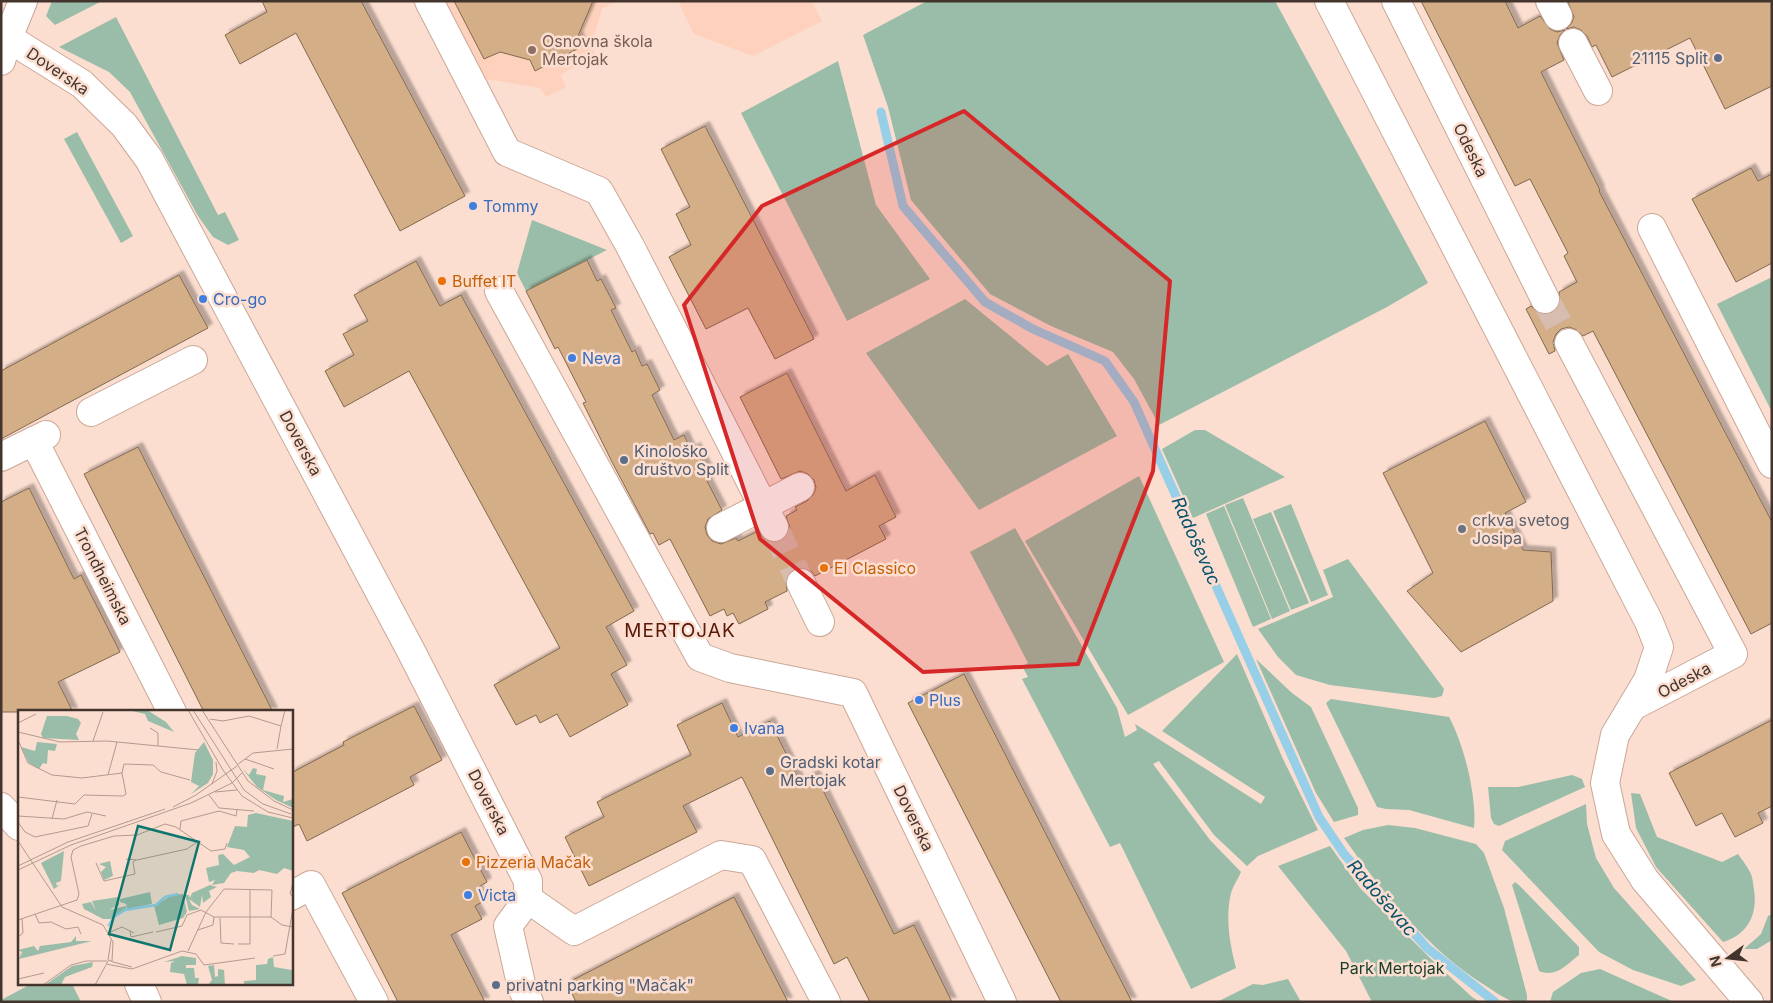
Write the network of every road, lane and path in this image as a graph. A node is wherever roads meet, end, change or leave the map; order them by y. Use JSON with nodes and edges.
{"nodes":[{"id":1,"x":23,"y":1,"type":"edge"},
{"id":2,"x":428,"y":1,"type":"edge"},
{"id":3,"x":1329,"y":1,"type":"edge"},
{"id":4,"x":1396,"y":1,"type":"edge"},
{"id":5,"x":1573,"y":44,"type":"dead end"},
{"id":6,"x":4,"y":49,"type":"edge"},
{"id":7,"x":1598,"y":91,"type":"dead end"},
{"id":8,"x":1652,"y":228,"type":"dead end"},
{"id":9,"x":499,"y":291,"type":"dead end"},
{"id":10,"x":1545,"y":299,"type":"tunnel mouth"},
{"id":11,"x":1569,"y":344,"type":"tunnel mouth"},
{"id":12,"x":193,"y":360,"type":"dead end"},
{"id":13,"x":91,"y":412,"type":"dead end"},
{"id":14,"x":1,"y":457,"type":"edge"},
{"id":15,"x":1772,"y":464,"type":"edge"},
{"id":16,"x":800,"y":487,"type":"dead end"},
{"id":17,"x":768,"y":516,"type":"junction"},
{"id":18,"x":721,"y":528,"type":"dead end"},
{"id":19,"x":801,"y":583,"type":"tunnel mouth"},
{"id":20,"x":820,"y":622,"type":"dead end"},
{"id":21,"x":1632,"y":707,"type":"junction"},
{"id":22,"x":171,"y":710,"type":"edge"},
{"id":23,"x":1,"y":807,"type":"edge"},
{"id":24,"x":18,"y":825,"type":"edge"},
{"id":25,"x":292,"y":895,"type":"edge"},
{"id":26,"x":528,"y":899,"type":"junction"},
{"id":27,"x":140,"y":986,"type":"edge"},
{"id":28,"x":147,"y":1002,"type":"edge"},
{"id":29,"x":374,"y":1002,"type":"edge"},
{"id":30,"x":529,"y":1002,"type":"edge"},
{"id":31,"x":826,"y":1002,"type":"edge"},
{"id":32,"x":1002,"y":1002,"type":"edge"},
{"id":33,"x":1749,"y":1002,"type":"edge"}],
"edges":[{"from":1,"to":6,"type":"street"},
{"from":2,"to":17,"type":"street"},
{"from":3,"to":21,"type":"street"},
{"from":4,"to":10,"type":"street","name":"Odeska"},
{"from":5,"to":7,"type":"street"},
{"from":6,"to":26,"type":"street","name":"Doverska"},
{"from":8,"to":15,"type":"street"},
{"from":9,"to":32,"type":"street","name":"Doverska"},
{"from":11,"to":21,"type":"street","name":"Odeska"},
{"from":12,"to":13,"type":"street"},
{"from":14,"to":22,"type":"street","name":"Trondheimska"},
{"from":16,"to":17,"type":"street"},
{"from":17,"to":18,"type":"street"},
{"from":19,"to":20,"type":"street"},
{"from":21,"to":33,"type":"street"},
{"from":23,"to":24,"type":"street"},
{"from":25,"to":29,"type":"street"},
{"from":26,"to":30,"type":"street"},
{"from":26,"to":31,"type":"street"},
{"from":27,"to":28,"type":"street"}]}
